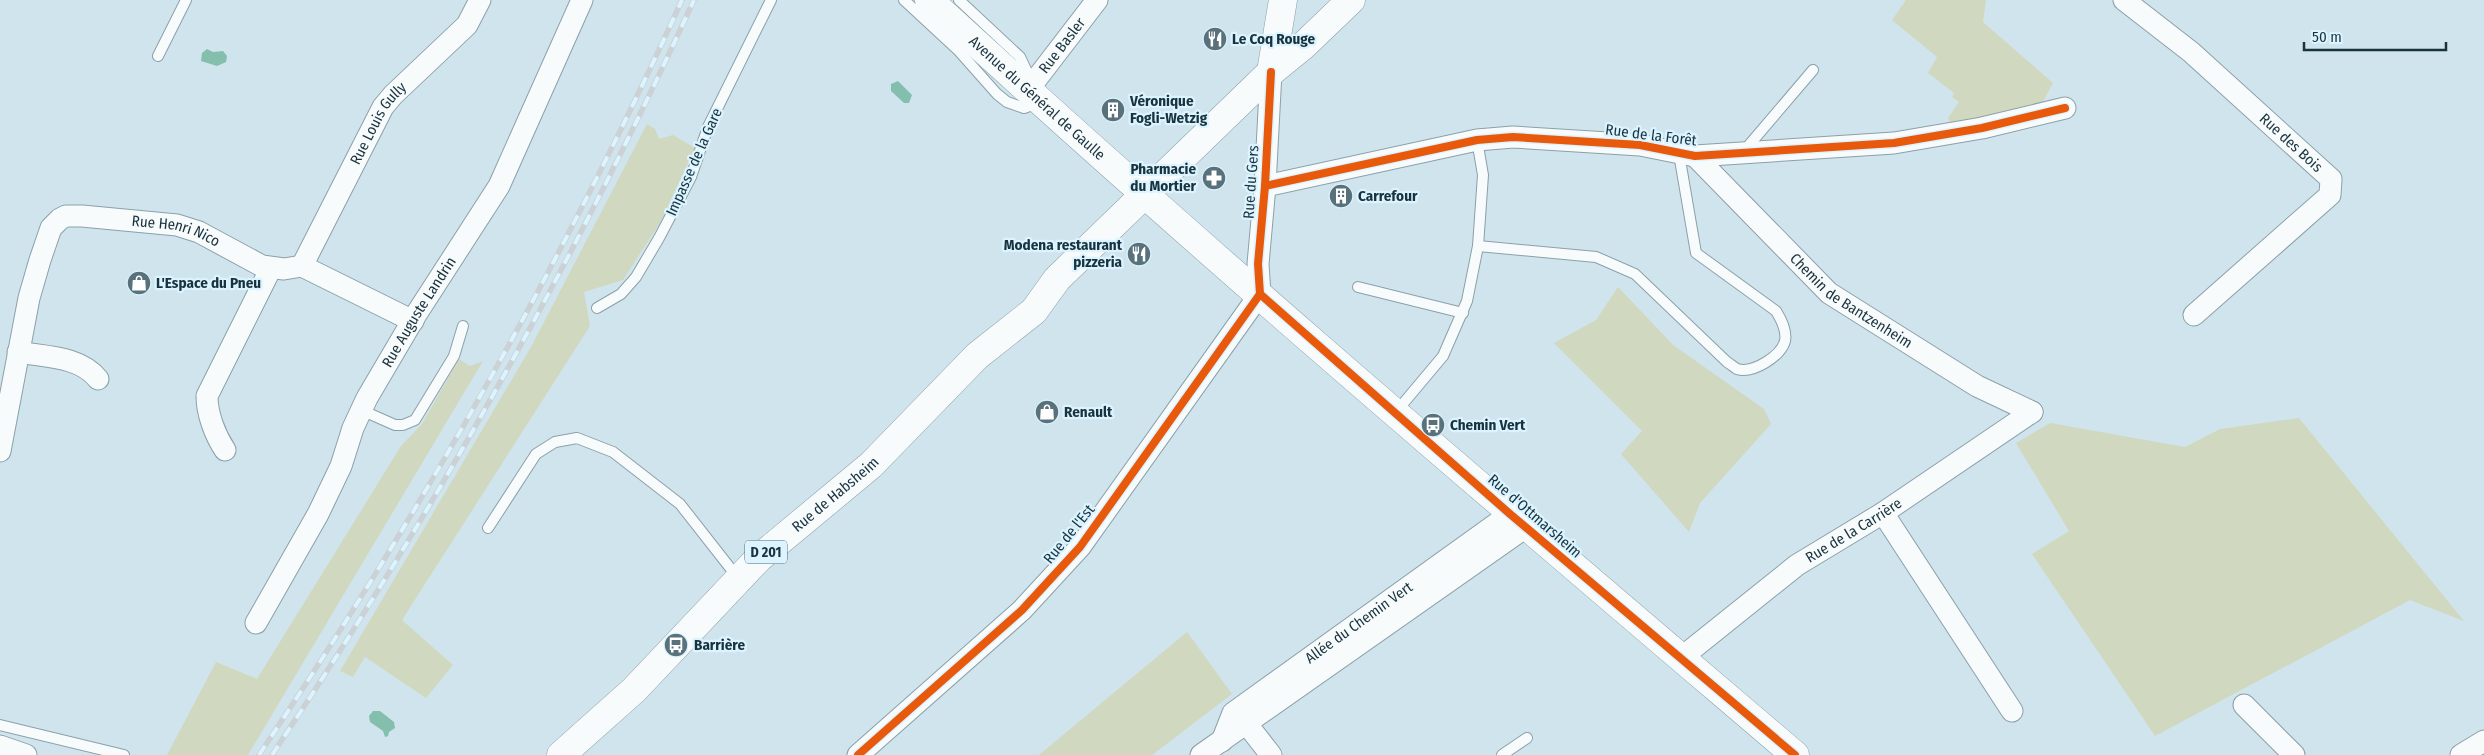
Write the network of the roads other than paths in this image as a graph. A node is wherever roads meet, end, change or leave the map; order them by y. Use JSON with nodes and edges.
{"nodes":[{"id":1,"x":186,"y":0,"type":"edge"},
{"id":2,"x":480,"y":0,"type":"edge"},
{"id":3,"x":582,"y":0,"type":"edge"},
{"id":4,"x":771,"y":0,"type":"edge"},
{"id":5,"x":904,"y":0,"type":"edge"},
{"id":6,"x":929,"y":0,"type":"edge"},
{"id":7,"x":959,"y":0,"type":"edge"},
{"id":8,"x":1097,"y":0,"type":"edge"},
{"id":9,"x":1283,"y":0,"type":"edge"},
{"id":10,"x":1352,"y":0,"type":"edge"},
{"id":11,"x":2124,"y":0,"type":"edge"},
{"id":12,"x":158,"y":56,"type":"dead end"},
{"id":13,"x":1813,"y":70,"type":"dead end"},
{"id":14,"x":1271,"y":72,"type":"junction"},
{"id":15,"x":1034,"y":96,"type":"junction"},
{"id":16,"x":2065,"y":108,"type":"dead end"},
{"id":17,"x":1477,"y":140,"type":"junction"},
{"id":18,"x":1743,"y":153,"type":"junction"},
{"id":19,"x":1687,"y":155,"type":"junction"},
{"id":20,"x":1265,"y":186,"type":"junction"},
{"id":21,"x":1145,"y":196,"type":"junction"},
{"id":22,"x":1478,"y":246,"type":"junction"},
{"id":23,"x":302,"y":266,"type":"junction"},
{"id":24,"x":271,"y":268,"type":"junction"},
{"id":25,"x":1358,"y":287,"type":"dead end"},
{"id":26,"x":1260,"y":294,"type":"junction"},
{"id":27,"x":597,"y":308,"type":"dead end"},
{"id":28,"x":1463,"y":313,"type":"junction"},
{"id":29,"x":2194,"y":315,"type":"dead end"},
{"id":30,"x":413,"y":321,"type":"junction"},
{"id":31,"x":463,"y":326,"type":"dead end"},
{"id":32,"x":18,"y":352,"type":"junction"},
{"id":33,"x":98,"y":379,"type":"dead end"},
{"id":34,"x":361,"y":410,"type":"junction"},
{"id":35,"x":2032,"y":412,"type":"joint"},
{"id":36,"x":1395,"y":413,"type":"junction"},
{"id":37,"x":225,"y":450,"type":"dead end"},
{"id":38,"x":0,"y":451,"type":"edge"},
{"id":39,"x":1884,"y":513,"type":"junction"},
{"id":40,"x":1518,"y":520,"type":"junction"},
{"id":41,"x":488,"y":528,"type":"dead end"},
{"id":42,"x":738,"y":578,"type":"junction"},
{"id":43,"x":256,"y":623,"type":"dead end"},
{"id":44,"x":1681,"y":658,"type":"junction"},
{"id":45,"x":2244,"y":705,"type":"dead end"},
{"id":46,"x":2012,"y":711,"type":"dead end"},
{"id":47,"x":1246,"y":723,"type":"junction"},
{"id":48,"x":0,"y":725,"type":"edge"},
{"id":49,"x":1527,"y":738,"type":"dead end"},
{"id":50,"x":1222,"y":741,"type":"junction"},
{"id":51,"x":2484,"y":741,"type":"edge"},
{"id":52,"x":0,"y":746,"type":"edge"},
{"id":53,"x":26,"y":755,"type":"edge"},
{"id":54,"x":124,"y":755,"type":"edge"},
{"id":55,"x":561,"y":755,"type":"edge"},
{"id":56,"x":858,"y":755,"type":"edge"},
{"id":57,"x":1202,"y":755,"type":"edge"},
{"id":58,"x":1270,"y":755,"type":"edge"},
{"id":59,"x":1502,"y":755,"type":"edge"},
{"id":60,"x":1795,"y":755,"type":"edge"},
{"id":61,"x":2294,"y":755,"type":"edge"},
{"id":62,"x":2461,"y":755,"type":"edge"}],
"edges":[{"from":1,"to":12,"type":"lane"},
{"from":2,"to":23,"type":"street","name":"Rue Louis Gully"},
{"from":3,"to":30,"type":"street","name":"Rue Auguste Landrin"},
{"from":4,"to":27,"type":"lane","name":"Impasse de la Gare"},
{"from":5,"to":15,"type":"lane"},
{"from":6,"to":15,"type":"main road","name":"Avenue du Général de Gaulle"},
{"from":7,"to":15,"type":"lane"},
{"from":8,"to":15,"type":"street","name":"Rue Basler"},
{"from":9,"to":14,"type":"main road"},
{"from":10,"to":14,"type":"main road","number":"D 201"},
{"from":11,"to":29,"type":"street","name":"Rue des Bois"},
{"from":13,"to":18,"type":"lane"},
{"from":14,"to":20,"type":"street","name":"Rue du Gers"},
{"from":14,"to":21,"type":"main road","name":"Rue de Habsheim","number":"D 201"},
{"from":15,"to":21,"type":"main road","name":"Avenue du Général de Gaulle"},
{"from":16,"to":18,"type":"street","name":"Rue de la Forêt"},
{"from":17,"to":19,"type":"street","name":"Rue de la Forêt"},
{"from":17,"to":20,"type":"street","name":"Rue de la Forêt"},
{"from":17,"to":22,"type":"lane"},
{"from":18,"to":19,"type":"street","name":"Rue de la Forêt"},
{"from":19,"to":22,"type":"lane"},
{"from":19,"to":35,"type":"street","name":"Chemin de Bantzenheim"},
{"from":20,"to":26,"type":"street","name":"Rue du Gers"},
{"from":21,"to":26,"type":"main road","name":"Rue d'Ottmarsheim"},
{"from":21,"to":42,"type":"main road","name":"Rue de Habsheim","number":"D 201"},
{"from":22,"to":28,"type":"lane"},
{"from":23,"to":24,"type":"street","name":"Rue Henri Nico"},
{"from":23,"to":30,"type":"street"},
{"from":24,"to":32,"type":"street","name":"Rue Henri Nico"},
{"from":24,"to":37,"type":"street"},
{"from":25,"to":28,"type":"lane"},
{"from":26,"to":36,"type":"main road","name":"Rue d'Ottmarsheim"},
{"from":26,"to":56,"type":"street","name":"Rue de l'Est"},
{"from":28,"to":36,"type":"lane"},
{"from":30,"to":34,"type":"street","name":"Rue Auguste Landrin"},
{"from":31,"to":34,"type":"lane"},
{"from":32,"to":33,"type":"street"},
{"from":32,"to":38,"type":"street","name":"Rue Henri Nico"},
{"from":34,"to":43,"type":"street","name":"Rue Auguste Landrin"},
{"from":35,"to":39,"type":"street","name":"Rue de la Carrière"},
{"from":36,"to":40,"type":"main road","name":"Rue d'Ottmarsheim"},
{"from":39,"to":44,"type":"street","name":"Rue de la Carrière"},
{"from":39,"to":46,"type":"street"},
{"from":40,"to":44,"type":"main road","name":"Rue d'Ottmarsheim"},
{"from":40,"to":47,"type":"street","name":"Allée du Chemin Vert"},
{"from":40,"to":50,"type":"street","name":"Allée du Chemin Vert"},
{"from":41,"to":42,"type":"lane"},
{"from":42,"to":55,"type":"main road","name":"Rue de Habsheim","number":"D 201"},
{"from":44,"to":60,"type":"main road","name":"Rue d'Ottmarsheim"},
{"from":45,"to":61,"type":"street"},
{"from":47,"to":50,"type":"street","name":"Allée du Chemin Vert"},
{"from":47,"to":58,"type":"street"},
{"from":48,"to":54,"type":"lane"},
{"from":49,"to":59,"type":"lane"},
{"from":50,"to":57,"type":"street","name":"Allée du Chemin Vert"},
{"from":51,"to":62,"type":"street"},
{"from":52,"to":53,"type":"street"}]}
